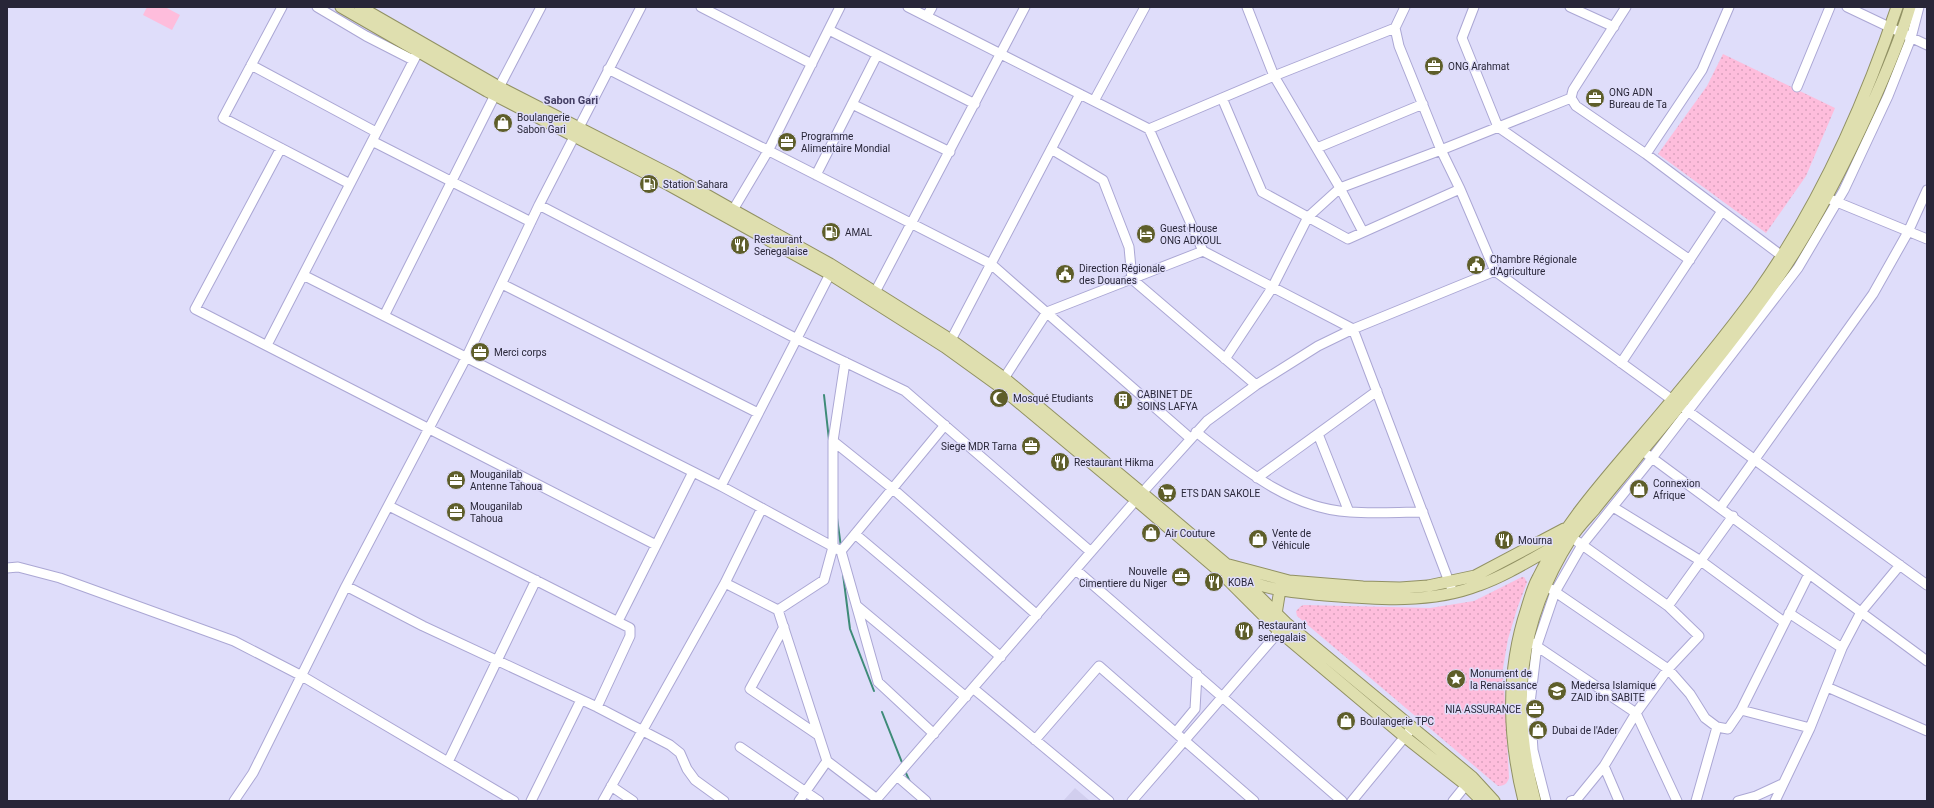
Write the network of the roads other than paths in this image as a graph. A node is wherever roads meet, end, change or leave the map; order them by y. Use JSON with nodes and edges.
{"nodes":[{"id":1,"x":282,"y":7,"type":"edge"},
{"id":2,"x":317,"y":7,"type":"edge"},
{"id":3,"x":340,"y":7,"type":"edge"},
{"id":4,"x":360,"y":7,"type":"edge"},
{"id":5,"x":540,"y":7,"type":"edge"},
{"id":6,"x":641,"y":7,"type":"edge"},
{"id":7,"x":701,"y":7,"type":"edge"},
{"id":8,"x":840,"y":7,"type":"edge"},
{"id":9,"x":908,"y":7,"type":"edge"},
{"id":10,"x":932,"y":7,"type":"edge"},
{"id":11,"x":1025,"y":7,"type":"edge"},
{"id":12,"x":1146,"y":7,"type":"edge"},
{"id":13,"x":1247,"y":7,"type":"edge"},
{"id":14,"x":1405,"y":7,"type":"edge"},
{"id":15,"x":1474,"y":7,"type":"edge"},
{"id":16,"x":1570,"y":7,"type":"edge"},
{"id":17,"x":1626,"y":7,"type":"edge"},
{"id":18,"x":1730,"y":7,"type":"edge"},
{"id":19,"x":1830,"y":7,"type":"edge"},
{"id":20,"x":1847,"y":7,"type":"edge"},
{"id":21,"x":1897,"y":7,"type":"edge"},
{"id":22,"x":1910,"y":7,"type":"edge"},
{"id":23,"x":1919,"y":7,"type":"edge"},
{"id":24,"x":927,"y":16,"type":"junction"},
{"id":25,"x":383,"y":26,"type":"junction"},
{"id":26,"x":1614,"y":27,"type":"junction"},
{"id":27,"x":1890,"y":27,"type":"junction"},
{"id":28,"x":1395,"y":28,"type":"junction"},
{"id":29,"x":829,"y":30,"type":"junction"},
{"id":30,"x":1906,"y":35,"type":"junction"},
{"id":31,"x":1927,"y":45,"type":"edge"},
{"id":32,"x":1001,"y":54,"type":"junction"},
{"id":33,"x":877,"y":55,"type":"junction"},
{"id":34,"x":416,"y":56,"type":"junction"},
{"id":35,"x":812,"y":64,"type":"junction"},
{"id":36,"x":251,"y":65,"type":"junction"},
{"id":37,"x":608,"y":69,"type":"junction"},
{"id":38,"x":1274,"y":76,"type":"junction"},
{"id":39,"x":1797,"y":87,"type":"dead end"},
{"id":40,"x":497,"y":91,"type":"junction"},
{"id":41,"x":1080,"y":94,"type":"junction"},
{"id":42,"x":1222,"y":98,"type":"junction"},
{"id":43,"x":1571,"y":98,"type":"junction"},
{"id":44,"x":1094,"y":101,"type":"junction"},
{"id":45,"x":852,"y":104,"type":"junction"},
{"id":46,"x":975,"y":104,"type":"junction"},
{"id":47,"x":1423,"y":104,"type":"junction"},
{"id":48,"x":1498,"y":127,"type":"junction"},
{"id":49,"x":1149,"y":129,"type":"junction"},
{"id":50,"x":376,"y":132,"type":"junction"},
{"id":51,"x":577,"y":132,"type":"junction"},
{"id":52,"x":372,"y":141,"type":"junction"},
{"id":53,"x":1849,"y":143,"type":"junction"},
{"id":54,"x":281,"y":148,"type":"junction"},
{"id":55,"x":1316,"y":148,"type":"junction"},
{"id":56,"x":1051,"y":149,"type":"junction"},
{"id":57,"x":1441,"y":150,"type":"junction"},
{"id":58,"x":768,"y":151,"type":"junction"},
{"id":59,"x":950,"y":152,"type":"junction"},
{"id":60,"x":1646,"y":154,"type":"junction"},
{"id":61,"x":816,"y":175,"type":"junction"},
{"id":62,"x":451,"y":182,"type":"junction"},
{"id":63,"x":350,"y":184,"type":"junction"},
{"id":64,"x":1340,"y":188,"type":"junction"},
{"id":65,"x":1460,"y":189,"type":"junction"},
{"id":66,"x":1927,"y":190,"type":"edge"},
{"id":67,"x":1823,"y":195,"type":"junction"},
{"id":68,"x":1837,"y":202,"type":"junction"},
{"id":69,"x":539,"y":205,"type":"junction"},
{"id":70,"x":1722,"y":211,"type":"junction"},
{"id":71,"x":731,"y":214,"type":"junction"},
{"id":72,"x":1308,"y":217,"type":"junction"},
{"id":73,"x":531,"y":222,"type":"junction"},
{"id":74,"x":911,"y":224,"type":"junction"},
{"id":75,"x":1363,"y":232,"type":"junction"},
{"id":76,"x":1908,"y":232,"type":"junction"},
{"id":77,"x":1927,"y":239,"type":"edge"},
{"id":78,"x":1203,"y":251,"type":"junction"},
{"id":79,"x":807,"y":257,"type":"junction"},
{"id":80,"x":1785,"y":259,"type":"junction"},
{"id":81,"x":1690,"y":260,"type":"junction"},
{"id":82,"x":991,"y":264,"type":"junction"},
{"id":83,"x":1495,"y":271,"type":"junction"},
{"id":84,"x":830,"y":274,"type":"junction"},
{"id":85,"x":303,"y":275,"type":"junction"},
{"id":86,"x":1132,"y":278,"type":"junction"},
{"id":87,"x":502,"y":284,"type":"junction"},
{"id":88,"x":1272,"y":288,"type":"junction"},
{"id":89,"x":873,"y":295,"type":"junction"},
{"id":90,"x":1047,"y":312,"type":"junction"},
{"id":91,"x":384,"y":316,"type":"junction"},
{"id":92,"x":1353,"y":329,"type":"junction"},
{"id":93,"x":797,"y":339,"type":"junction"},
{"id":94,"x":950,"y":340,"type":"junction"},
{"id":95,"x":267,"y":345,"type":"junction"},
{"id":96,"x":466,"y":358,"type":"junction"},
{"id":97,"x":1225,"y":359,"type":"junction"},
{"id":98,"x":845,"y":362,"type":"junction"},
{"id":99,"x":1621,"y":363,"type":"junction"},
{"id":100,"x":1002,"y":382,"type":"junction"},
{"id":101,"x":1256,"y":385,"type":"junction"},
{"id":102,"x":1377,"y":391,"type":"junction"},
{"id":103,"x":1680,"y":405,"type":"junction"},
{"id":104,"x":758,"y":413,"type":"junction"},
{"id":105,"x":944,"y":425,"type":"junction"},
{"id":106,"x":430,"y":428,"type":"junction"},
{"id":107,"x":1318,"y":434,"type":"junction"},
{"id":108,"x":1193,"y":435,"type":"junction"},
{"id":109,"x":833,"y":441,"type":"junction"},
{"id":110,"x":1639,"y":448,"type":"junction"},
{"id":111,"x":1652,"y":458,"type":"junction"},
{"id":112,"x":1753,"y":459,"type":"junction"},
{"id":113,"x":693,"y":472,"type":"junction"},
{"id":114,"x":1257,"y":478,"type":"junction"},
{"id":115,"x":721,"y":486,"type":"junction"},
{"id":116,"x":892,"y":489,"type":"junction"},
{"id":117,"x":1139,"y":496,"type":"junction"},
{"id":118,"x":389,"y":506,"type":"junction"},
{"id":119,"x":1613,"y":507,"type":"junction"},
{"id":120,"x":762,"y":508,"type":"junction"},
{"id":121,"x":1720,"y":508,"type":"junction"},
{"id":122,"x":1350,"y":512,"type":"junction"},
{"id":123,"x":1423,"y":512,"type":"junction"},
{"id":124,"x":1733,"y":516,"type":"junction"},
{"id":125,"x":1569,"y":532,"type":"junction"},
{"id":126,"x":855,"y":534,"type":"junction"},
{"id":127,"x":656,"y":545,"type":"junction"},
{"id":128,"x":1582,"y":545,"type":"junction"},
{"id":129,"x":1555,"y":546,"type":"junction"},
{"id":130,"x":837,"y":549,"type":"junction"},
{"id":131,"x":1091,"y":552,"type":"junction"},
{"id":132,"x":1701,"y":561,"type":"junction"},
{"id":133,"x":1900,"y":565,"type":"junction"},
{"id":134,"x":1222,"y":567,"type":"junction"},
{"id":135,"x":7,"y":568,"type":"edge"},
{"id":136,"x":1076,"y":570,"type":"junction"},
{"id":137,"x":1810,"y":574,"type":"junction"},
{"id":138,"x":1239,"y":577,"type":"junction"},
{"id":139,"x":536,"y":580,"type":"junction"},
{"id":140,"x":1541,"y":582,"type":"junction"},
{"id":141,"x":725,"y":583,"type":"junction"},
{"id":142,"x":1281,"y":585,"type":"junction"},
{"id":143,"x":1927,"y":585,"type":"edge"},
{"id":144,"x":346,"y":586,"type":"junction"},
{"id":145,"x":1451,"y":587,"type":"junction"},
{"id":146,"x":1555,"y":592,"type":"junction"},
{"id":147,"x":857,"y":606,"type":"junction"},
{"id":148,"x":1668,"y":606,"type":"junction"},
{"id":149,"x":778,"y":610,"type":"junction"},
{"id":150,"x":1861,"y":612,"type":"junction"},
{"id":151,"x":1789,"y":613,"type":"junction"},
{"id":152,"x":1276,"y":614,"type":"junction"},
{"id":153,"x":1037,"y":615,"type":"junction"},
{"id":154,"x":618,"y":621,"type":"junction"},
{"id":155,"x":1784,"y":622,"type":"junction"},
{"id":156,"x":784,"y":627,"type":"junction"},
{"id":157,"x":1283,"y":627,"type":"junction"},
{"id":158,"x":1528,"y":641,"type":"junction"},
{"id":159,"x":1842,"y":648,"type":"junction"},
{"id":160,"x":1001,"y":657,"type":"junction"},
{"id":161,"x":497,"y":660,"type":"junction"},
{"id":162,"x":1927,"y":661,"type":"edge"},
{"id":163,"x":1668,"y":669,"type":"junction"},
{"id":164,"x":1198,"y":674,"type":"junction"},
{"id":165,"x":302,"y":676,"type":"junction"},
{"id":166,"x":1827,"y":687,"type":"junction"},
{"id":167,"x":974,"y":689,"type":"junction"},
{"id":168,"x":966,"y":697,"type":"junction"},
{"id":169,"x":1224,"y":697,"type":"junction"},
{"id":170,"x":582,"y":700,"type":"junction"},
{"id":171,"x":597,"y":707,"type":"junction"},
{"id":172,"x":1195,"y":709,"type":"junction"},
{"id":173,"x":1741,"y":710,"type":"junction"},
{"id":174,"x":1636,"y":713,"type":"junction"},
{"id":175,"x":1205,"y":718,"type":"junction"},
{"id":176,"x":1717,"y":727,"type":"junction"},
{"id":177,"x":1810,"y":728,"type":"junction"},
{"id":178,"x":642,"y":729,"type":"junction"},
{"id":179,"x":1927,"y":731,"type":"edge"},
{"id":180,"x":1176,"y":732,"type":"junction"},
{"id":181,"x":1409,"y":732,"type":"junction"},
{"id":182,"x":934,"y":734,"type":"junction"},
{"id":183,"x":818,"y":735,"type":"junction"},
{"id":184,"x":1035,"y":740,"type":"junction"},
{"id":185,"x":1186,"y":741,"type":"junction"},
{"id":186,"x":740,"y":747,"type":"dead end"},
{"id":187,"x":827,"y":761,"type":"junction"},
{"id":188,"x":448,"y":762,"type":"junction"},
{"id":189,"x":1604,"y":766,"type":"junction"},
{"id":190,"x":897,"y":776,"type":"junction"},
{"id":191,"x":1469,"y":781,"type":"junction"},
{"id":192,"x":1782,"y":784,"type":"junction"},
{"id":193,"x":611,"y":786,"type":"junction"},
{"id":194,"x":805,"y":792,"type":"junction"},
{"id":195,"x":876,"y":800,"type":"edge"},
{"id":196,"x":234,"y":801,"type":"edge"},
{"id":197,"x":514,"y":801,"type":"edge"},
{"id":198,"x":531,"y":801,"type":"edge"},
{"id":199,"x":603,"y":801,"type":"edge"},
{"id":200,"x":633,"y":801,"type":"edge"},
{"id":201,"x":724,"y":801,"type":"edge"},
{"id":202,"x":799,"y":801,"type":"edge"},
{"id":203,"x":819,"y":801,"type":"edge"},
{"id":204,"x":926,"y":801,"type":"edge"},
{"id":205,"x":1109,"y":801,"type":"edge"},
{"id":206,"x":1132,"y":801,"type":"edge"},
{"id":207,"x":1254,"y":801,"type":"edge"},
{"id":208,"x":1342,"y":801,"type":"edge"},
{"id":209,"x":1352,"y":801,"type":"edge"},
{"id":210,"x":1453,"y":801,"type":"edge"},
{"id":211,"x":1482,"y":801,"type":"edge"},
{"id":212,"x":1494,"y":801,"type":"edge"},
{"id":213,"x":1524,"y":801,"type":"edge"},
{"id":214,"x":1535,"y":801,"type":"edge"},
{"id":215,"x":1546,"y":801,"type":"edge"},
{"id":216,"x":1571,"y":801,"type":"edge"},
{"id":217,"x":1619,"y":801,"type":"edge"},
{"id":218,"x":1677,"y":801,"type":"edge"},
{"id":219,"x":1696,"y":801,"type":"edge"},
{"id":220,"x":1738,"y":801,"type":"edge"},
{"id":221,"x":1775,"y":801,"type":"edge"}],
"edges":[{"from":1,"to":36,"type":"street"},
{"from":2,"to":34,"type":"street"},
{"from":3,"to":25,"type":"main road"},
{"from":4,"to":25,"type":"main road"},
{"from":5,"to":40,"type":"street"},
{"from":6,"to":37,"type":"street"},
{"from":7,"to":35,"type":"street"},
{"from":8,"to":29,"type":"street"},
{"from":9,"to":24,"type":"street"},
{"from":10,"to":24,"type":"street"},
{"from":11,"to":32,"type":"street"},
{"from":12,"to":44,"type":"street"},
{"from":13,"to":38,"type":"street"},
{"from":14,"to":28,"type":"street"},
{"from":15,"to":48,"type":"street"},
{"from":16,"to":26,"type":"street"},
{"from":17,"to":26,"type":"street"},
{"from":18,"to":60,"type":"street"},
{"from":19,"to":39,"type":"street"},
{"from":20,"to":27,"type":"street"},
{"from":21,"to":27,"type":"main road"},
{"from":22,"to":30,"type":"main road"},
{"from":23,"to":30,"type":"street"},
{"from":24,"to":32,"type":"street"},
{"from":25,"to":34,"type":"main road"},
{"from":25,"to":40,"type":"main road"},
{"from":26,"to":43,"type":"street"},
{"from":27,"to":30,"type":"street"},
{"from":27,"to":53,"type":"main road"},
{"from":28,"to":38,"type":"street"},
{"from":28,"to":47,"type":"street"},
{"from":29,"to":33,"type":"street"},
{"from":29,"to":35,"type":"street"},
{"from":30,"to":31,"type":"street"},
{"from":30,"to":53,"type":"main road"},
{"from":30,"to":68,"type":"street"},
{"from":32,"to":41,"type":"street"},
{"from":32,"to":46,"type":"street"},
{"from":33,"to":45,"type":"street"},
{"from":33,"to":46,"type":"street"},
{"from":34,"to":40,"type":"main road"},
{"from":34,"to":50,"type":"street"},
{"from":35,"to":58,"type":"street"},
{"from":36,"to":50,"type":"street"},
{"from":36,"to":54,"type":"street"},
{"from":37,"to":51,"type":"street"},
{"from":37,"to":58,"type":"street"},
{"from":38,"to":42,"type":"street"},
{"from":38,"to":55,"type":"street"},
{"from":40,"to":51,"type":"main road"},
{"from":40,"to":62,"type":"street"},
{"from":41,"to":44,"type":"street"},
{"from":41,"to":56,"type":"street"},
{"from":42,"to":49,"type":"street"},
{"from":42,"to":72,"type":"street"},
{"from":43,"to":48,"type":"street"},
{"from":43,"to":60,"type":"street"},
{"from":44,"to":49,"type":"street"},
{"from":45,"to":59,"type":"street"},
{"from":45,"to":61,"type":"street"},
{"from":46,"to":59,"type":"street"},
{"from":47,"to":55,"type":"street"},
{"from":47,"to":57,"type":"street"},
{"from":48,"to":57,"type":"street"},
{"from":48,"to":81,"type":"street"},
{"from":49,"to":78,"type":"street"},
{"from":50,"to":52,"type":"street"},
{"from":51,"to":69,"type":"street"},
{"from":51,"to":71,"type":"main road"},
{"from":52,"to":62,"type":"street"},
{"from":52,"to":63,"type":"street"},
{"from":53,"to":67,"type":"main road"},
{"from":54,"to":63,"type":"street"},
{"from":54,"to":95,"type":"street"},
{"from":55,"to":64,"type":"street"},
{"from":56,"to":82,"type":"street"},
{"from":56,"to":86,"type":"street"},
{"from":57,"to":64,"type":"street"},
{"from":57,"to":65,"type":"street"},
{"from":58,"to":61,"type":"street"},
{"from":58,"to":71,"type":"street"},
{"from":59,"to":74,"type":"street"},
{"from":60,"to":70,"type":"street"},
{"from":61,"to":74,"type":"street"},
{"from":62,"to":73,"type":"street"},
{"from":62,"to":91,"type":"street"},
{"from":63,"to":85,"type":"street"},
{"from":64,"to":72,"type":"street"},
{"from":64,"to":75,"type":"street"},
{"from":65,"to":75,"type":"street"},
{"from":65,"to":83,"type":"street"},
{"from":66,"to":76,"type":"street"},
{"from":67,"to":68,"type":"street"},
{"from":67,"to":80,"type":"main road"},
{"from":68,"to":76,"type":"street"},
{"from":68,"to":103,"type":"street"},
{"from":69,"to":73,"type":"street"},
{"from":69,"to":93,"type":"street"},
{"from":70,"to":80,"type":"street"},
{"from":70,"to":81,"type":"street"},
{"from":71,"to":79,"type":"main road"},
{"from":72,"to":75,"type":"street"},
{"from":72,"to":88,"type":"street"},
{"from":73,"to":87,"type":"street"},
{"from":74,"to":82,"type":"street"},
{"from":74,"to":89,"type":"street"},
{"from":76,"to":77,"type":"street"},
{"from":76,"to":112,"type":"street"},
{"from":78,"to":86,"type":"street"},
{"from":78,"to":88,"type":"street"},
{"from":79,"to":84,"type":"main road"},
{"from":79,"to":89,"type":"main road"},
{"from":80,"to":103,"type":"main road"},
{"from":81,"to":99,"type":"street"},
{"from":82,"to":90,"type":"street"},
{"from":82,"to":94,"type":"street"},
{"from":83,"to":92,"type":"street"},
{"from":83,"to":99,"type":"street"},
{"from":84,"to":89,"type":"main road"},
{"from":84,"to":93,"type":"street"},
{"from":85,"to":91,"type":"street"},
{"from":85,"to":95,"type":"street"},
{"from":86,"to":90,"type":"street"},
{"from":86,"to":97,"type":"street"},
{"from":87,"to":96,"type":"street"},
{"from":87,"to":104,"type":"street"},
{"from":88,"to":92,"type":"street"},
{"from":88,"to":97,"type":"street"},
{"from":89,"to":94,"type":"main road"},
{"from":89,"to":100,"type":"main road"},
{"from":90,"to":100,"type":"street"},
{"from":90,"to":108,"type":"street"},
{"from":91,"to":96,"type":"street"},
{"from":92,"to":101,"type":"street"},
{"from":92,"to":102,"type":"street"},
{"from":93,"to":98,"type":"street"},
{"from":93,"to":104,"type":"street"},
{"from":94,"to":100,"type":"main road"},
{"from":95,"to":106,"type":"street"},
{"from":96,"to":106,"type":"street"},
{"from":96,"to":113,"type":"street"},
{"from":97,"to":101,"type":"street"},
{"from":98,"to":105,"type":"street"},
{"from":98,"to":109,"type":"street"},
{"from":99,"to":103,"type":"street"},
{"from":100,"to":117,"type":"main road"},
{"from":101,"to":108,"type":"street"},
{"from":102,"to":107,"type":"street"},
{"from":102,"to":123,"type":"street"},
{"from":103,"to":110,"type":"main road"},
{"from":103,"to":111,"type":"street"},
{"from":103,"to":112,"type":"street"},
{"from":104,"to":115,"type":"street"},
{"from":105,"to":116,"type":"street"},
{"from":105,"to":131,"type":"street"},
{"from":106,"to":118,"type":"street"},
{"from":106,"to":127,"type":"street"},
{"from":107,"to":114,"type":"street"},
{"from":107,"to":122,"type":"street"},
{"from":108,"to":114,"type":"street"},
{"from":108,"to":117,"type":"street"},
{"from":109,"to":116,"type":"street"},
{"from":109,"to":130,"type":"street"},
{"from":110,"to":111,"type":"street"},
{"from":110,"to":125,"type":"main road"},
{"from":111,"to":119,"type":"street"},
{"from":111,"to":121,"type":"street"},
{"from":112,"to":121,"type":"street"},
{"from":112,"to":133,"type":"street"},
{"from":113,"to":115,"type":"street"},
{"from":113,"to":127,"type":"street"},
{"from":114,"to":122,"type":"street"},
{"from":115,"to":120,"type":"street"},
{"from":116,"to":126,"type":"street"},
{"from":116,"to":153,"type":"street"},
{"from":117,"to":131,"type":"street"},
{"from":117,"to":134,"type":"main road"},
{"from":117,"to":134,"type":"main road"},
{"from":118,"to":139,"type":"street"},
{"from":118,"to":144,"type":"street"},
{"from":119,"to":128,"type":"street"},
{"from":119,"to":132,"type":"street"},
{"from":120,"to":130,"type":"street"},
{"from":120,"to":141,"type":"street"},
{"from":121,"to":124,"type":"street"},
{"from":122,"to":123,"type":"street"},
{"from":123,"to":145,"type":"street"},
{"from":124,"to":132,"type":"street"},
{"from":124,"to":137,"type":"street"},
{"from":125,"to":128,"type":"street"},
{"from":125,"to":129,"type":"main road"},
{"from":125,"to":140,"type":"main road"},
{"from":125,"to":145,"type":"main road"},
{"from":126,"to":130,"type":"street"},
{"from":126,"to":160,"type":"street"},
{"from":127,"to":154,"type":"street"},
{"from":128,"to":146,"type":"street"},
{"from":128,"to":148,"type":"street"},
{"from":129,"to":140,"type":"main road"},
{"from":129,"to":145,"type":"main road"},
{"from":130,"to":147,"type":"street"},
{"from":130,"to":149,"type":"street"},
{"from":131,"to":136,"type":"street"},
{"from":132,"to":148,"type":"street"},
{"from":132,"to":155,"type":"street"},
{"from":133,"to":143,"type":"street"},
{"from":133,"to":150,"type":"street"},
{"from":134,"to":138,"type":"main road"},
{"from":134,"to":142,"type":"main road"},
{"from":134,"to":157,"type":"main road"},
{"from":135,"to":165,"type":"street"},
{"from":136,"to":153,"type":"street"},
{"from":136,"to":164,"type":"street"},
{"from":137,"to":150,"type":"street"},
{"from":137,"to":151,"type":"street"},
{"from":138,"to":142,"type":"main road"},
{"from":138,"to":152,"type":"main road"},
{"from":139,"to":154,"type":"street"},
{"from":139,"to":161,"type":"street"},
{"from":140,"to":146,"type":"street"},
{"from":140,"to":158,"type":"main road"},
{"from":141,"to":149,"type":"street"},
{"from":141,"to":178,"type":"street"},
{"from":142,"to":145,"type":"main road"},
{"from":142,"to":152,"type":"main road"},
{"from":144,"to":161,"type":"street"},
{"from":144,"to":165,"type":"street"},
{"from":146,"to":158,"type":"street"},
{"from":146,"to":163,"type":"street"},
{"from":147,"to":168,"type":"street"},
{"from":147,"to":182,"type":"street"},
{"from":148,"to":163,"type":"street"},
{"from":149,"to":156,"type":"street"},
{"from":150,"to":159,"type":"street"},
{"from":150,"to":162,"type":"street"},
{"from":151,"to":155,"type":"street"},
{"from":151,"to":159,"type":"street"},
{"from":152,"to":157,"type":"main road"},
{"from":153,"to":160,"type":"street"},
{"from":154,"to":171,"type":"street"},
{"from":155,"to":173,"type":"street"},
{"from":156,"to":183,"type":"street"},
{"from":156,"to":183,"type":"street"},
{"from":157,"to":169,"type":"street"},
{"from":157,"to":181,"type":"main road"},
{"from":158,"to":174,"type":"street"},
{"from":158,"to":213,"type":"main road"},
{"from":158,"to":214,"type":"main road"},
{"from":158,"to":215,"type":"street"},
{"from":159,"to":166,"type":"street"},
{"from":160,"to":167,"type":"street"},
{"from":161,"to":170,"type":"street"},
{"from":161,"to":188,"type":"street"},
{"from":163,"to":174,"type":"street"},
{"from":163,"to":176,"type":"street"},
{"from":164,"to":169,"type":"street"},
{"from":164,"to":172,"type":"street"},
{"from":165,"to":188,"type":"street"},
{"from":165,"to":196,"type":"street"},
{"from":166,"to":177,"type":"street"},
{"from":166,"to":179,"type":"street"},
{"from":167,"to":168,"type":"street"},
{"from":167,"to":184,"type":"street"},
{"from":168,"to":182,"type":"street"},
{"from":169,"to":175,"type":"street"},
{"from":169,"to":208,"type":"street"},
{"from":170,"to":171,"type":"street"},
{"from":170,"to":198,"type":"street"},
{"from":171,"to":178,"type":"street"},
{"from":172,"to":175,"type":"street"},
{"from":172,"to":180,"type":"street"},
{"from":173,"to":176,"type":"street"},
{"from":173,"to":177,"type":"street"},
{"from":174,"to":189,"type":"street"},
{"from":174,"to":218,"type":"street"},
{"from":175,"to":185,"type":"street"},
{"from":176,"to":219,"type":"street"},
{"from":177,"to":192,"type":"street"},
{"from":178,"to":193,"type":"street"},
{"from":178,"to":201,"type":"street"},
{"from":180,"to":184,"type":"street"},
{"from":180,"to":185,"type":"street"},
{"from":181,"to":191,"type":"main road"},
{"from":181,"to":209,"type":"street"},
{"from":182,"to":190,"type":"street"},
{"from":183,"to":187,"type":"street"},
{"from":184,"to":205,"type":"street"},
{"from":185,"to":206,"type":"street"},
{"from":185,"to":207,"type":"street"},
{"from":186,"to":194,"type":"street"},
{"from":187,"to":194,"type":"street"},
{"from":187,"to":195,"type":"street"},
{"from":188,"to":197,"type":"street"},
{"from":189,"to":216,"type":"street"},
{"from":189,"to":217,"type":"street"},
{"from":190,"to":195,"type":"street"},
{"from":190,"to":204,"type":"street"},
{"from":191,"to":210,"type":"street"},
{"from":191,"to":211,"type":"main road"},
{"from":191,"to":212,"type":"main road"},
{"from":192,"to":220,"type":"street"},
{"from":192,"to":221,"type":"street"},
{"from":193,"to":199,"type":"street"},
{"from":193,"to":200,"type":"street"},
{"from":194,"to":202,"type":"street"},
{"from":194,"to":203,"type":"street"}]}
